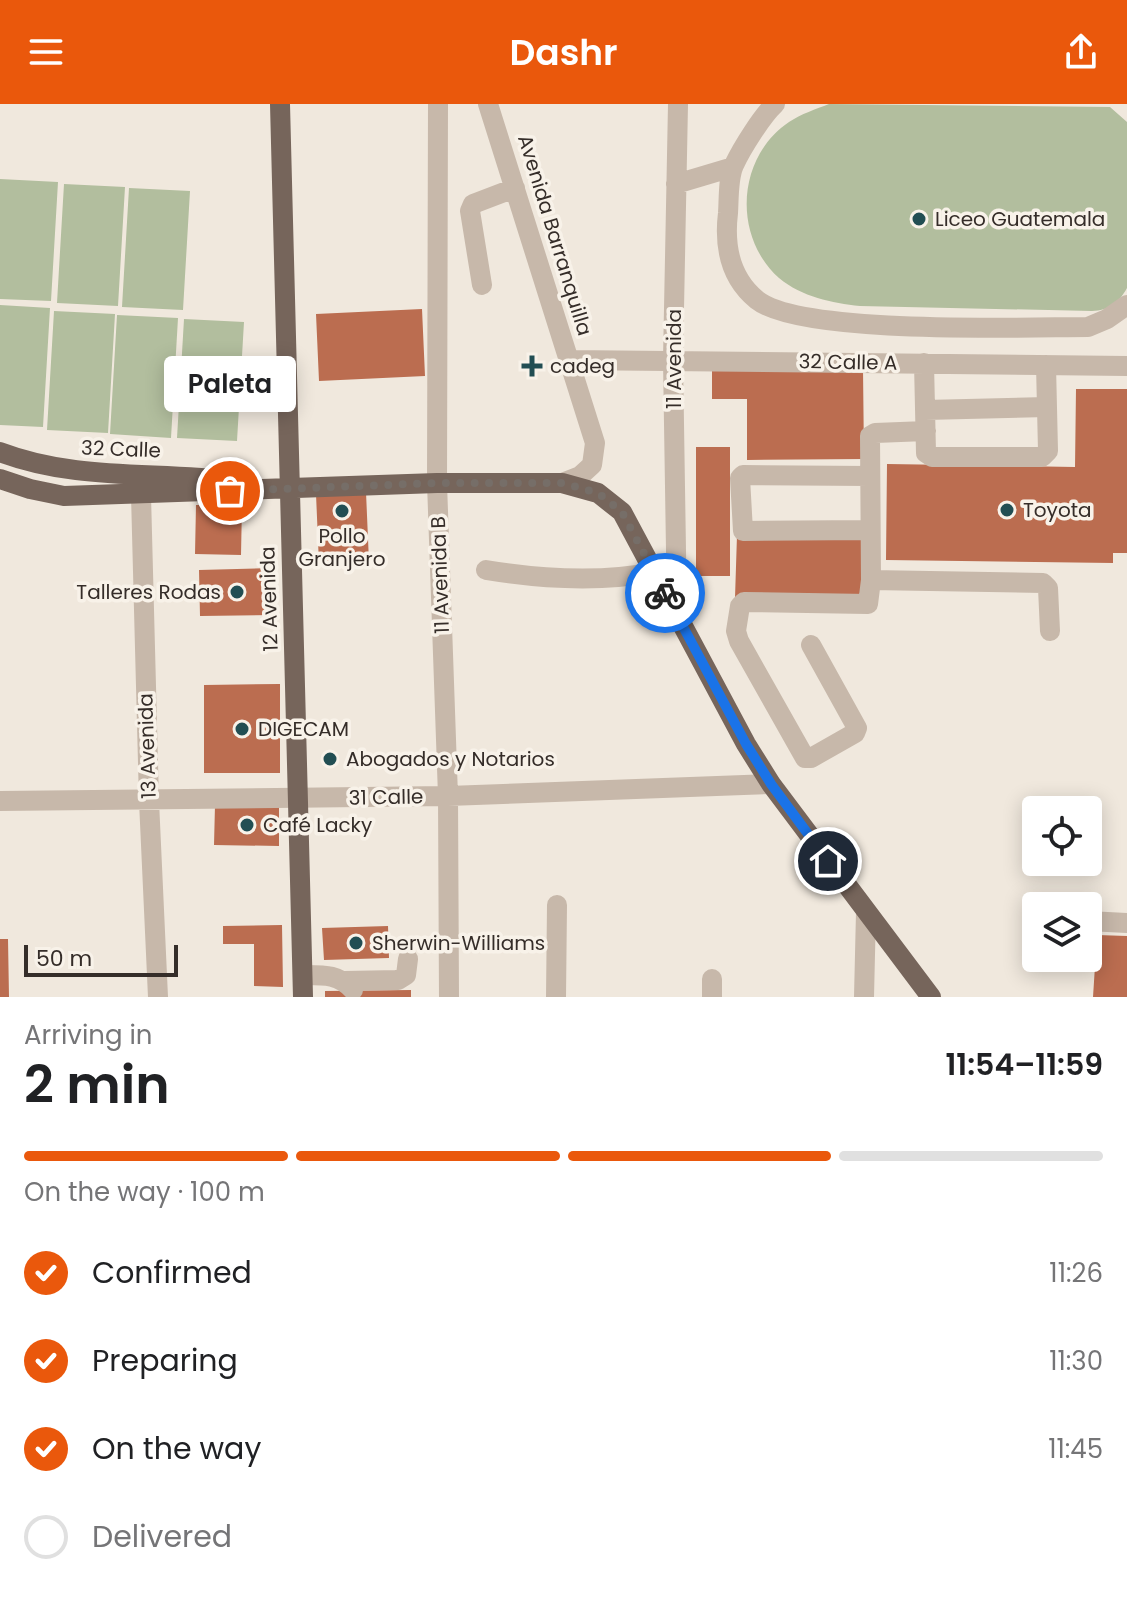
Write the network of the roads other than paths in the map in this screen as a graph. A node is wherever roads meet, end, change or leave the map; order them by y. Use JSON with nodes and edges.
{"nodes":[{"id":1,"x":280,"y":104,"type":"edge"},
{"id":2,"x":438,"y":104,"type":"edge"},
{"id":3,"x":488,"y":104,"type":"edge"},
{"id":4,"x":678,"y":104,"type":"edge"},
{"id":5,"x":775,"y":104,"type":"edge"},
{"id":6,"x":733,"y":167,"type":"junction"},
{"id":7,"x":676,"y":184,"type":"junction"},
{"id":8,"x":515,"y":188,"type":"junction"},
{"id":9,"x":482,"y":285,"type":"dead end"},
{"id":10,"x":1127,"y":305,"type":"edge"},
{"id":11,"x":569,"y":360,"type":"junction"},
{"id":12,"x":673,"y":360,"type":"junction"},
{"id":13,"x":924,"y":363,"type":"junction"},
{"id":14,"x":1046,"y":365,"type":"junction"},
{"id":15,"x":1127,"y":366,"type":"edge"},
{"id":16,"x":1047,"y":407,"type":"junction"},
{"id":17,"x":925,"y":410,"type":"junction"},
{"id":18,"x":926,"y":431,"type":"junction"},
{"id":19,"x":0,"y":452,"type":"edge"},
{"id":20,"x":870,"y":476,"type":"junction"},
{"id":21,"x":0,"y":479,"type":"edge"},
{"id":22,"x":437,"y":483,"type":"junction"},
{"id":23,"x":562,"y":483,"type":"junction"},
{"id":24,"x":290,"y":488,"type":"junction"},
{"id":25,"x":141,"y":495,"type":"junction"},
{"id":26,"x":870,"y":530,"type":"junction"},
{"id":27,"x":486,"y":570,"type":"dead end"},
{"id":28,"x":654,"y":572,"type":"junction"},
{"id":29,"x":871,"y":580,"type":"junction"},
{"id":30,"x":677,"y":614,"type":"junction"},
{"id":31,"x":1050,"y":631,"type":"dead end"},
{"id":32,"x":811,"y":645,"type":"dead end"},
{"id":33,"x":771,"y":784,"type":"junction"},
{"id":34,"x":448,"y":796,"type":"junction"},
{"id":35,"x":298,"y":798,"type":"junction"},
{"id":36,"x":0,"y":801,"type":"edge"},
{"id":37,"x":149,"y":801,"type":"junction"},
{"id":38,"x":557,"y":905,"type":"dead end"},
{"id":39,"x":866,"y":912,"type":"junction"},
{"id":40,"x":1102,"y":922,"type":"edge"},
{"id":41,"x":1127,"y":923,"type":"edge"},
{"id":42,"x":408,"y":959,"type":"dead end"},
{"id":43,"x":303,"y":975,"type":"junction"},
{"id":44,"x":158,"y":997,"type":"edge"},
{"id":45,"x":303,"y":997,"type":"edge"},
{"id":46,"x":449,"y":997,"type":"edge"},
{"id":47,"x":556,"y":997,"type":"edge"},
{"id":48,"x":864,"y":997,"type":"edge"},
{"id":49,"x":931,"y":997,"type":"edge"}],
"edges":[{"from":1,"to":24,"type":"main road","name":"12 Avenida"},
{"from":2,"to":22,"type":"street","name":"11 Avenida B"},
{"from":3,"to":8,"type":"street","name":"Avenida Barranquilla"},
{"from":4,"to":7,"type":"street","name":"11 Avenida"},
{"from":5,"to":6,"type":"street"},
{"from":6,"to":7,"type":"street"},
{"from":6,"to":10,"type":"street"},
{"from":7,"to":12,"type":"street","name":"11 Avenida"},
{"from":8,"to":9,"type":"street"},
{"from":8,"to":11,"type":"street","name":"Avenida Barranquilla"},
{"from":11,"to":12,"type":"street","name":"32 Calle A"},
{"from":11,"to":23,"type":"street","name":"Avenida Barranquilla"},
{"from":12,"to":13,"type":"street","name":"32 Calle A"},
{"from":12,"to":30,"type":"street","name":"11 Avenida"},
{"from":13,"to":14,"type":"street","name":"32 Calle A"},
{"from":13,"to":17,"type":"street"},
{"from":14,"to":15,"type":"street","name":"32 Calle A"},
{"from":14,"to":16,"type":"street"},
{"from":16,"to":17,"type":"street"},
{"from":16,"to":18,"type":"street"},
{"from":17,"to":18,"type":"street"},
{"from":18,"to":20,"type":"street"},
{"from":19,"to":24,"type":"main road","name":"32 Calle"},
{"from":20,"to":26,"type":"street"},
{"from":20,"to":26,"type":"street"},
{"from":21,"to":25,"type":"main road","name":"32 Calle"},
{"from":22,"to":23,"type":"main road","name":"32 Calle"},
{"from":22,"to":24,"type":"main road","name":"32 Calle"},
{"from":22,"to":34,"type":"street","name":"11 Avenida B"},
{"from":23,"to":28,"type":"main road"},
{"from":24,"to":25,"type":"main road","name":"32 Calle"},
{"from":24,"to":35,"type":"main road","name":"12 Avenida"},
{"from":25,"to":37,"type":"street","name":"13 Avenida"},
{"from":26,"to":29,"type":"street"},
{"from":27,"to":28,"type":"street"},
{"from":28,"to":30,"type":"main road"},
{"from":29,"to":31,"type":"street"},
{"from":29,"to":32,"type":"street"},
{"from":30,"to":33,"type":"main road"},
{"from":33,"to":34,"type":"street","name":"31 Calle"},
{"from":33,"to":39,"type":"main road"},
{"from":34,"to":35,"type":"street","name":"31 Calle"},
{"from":34,"to":46,"type":"street","name":"11 Avenida B"},
{"from":35,"to":37,"type":"street","name":"31 Calle"},
{"from":35,"to":43,"type":"main road","name":"12 Avenida"},
{"from":36,"to":37,"type":"street","name":"31 Calle"},
{"from":37,"to":44,"type":"street","name":"13 Avenida"},
{"from":38,"to":47,"type":"street"},
{"from":39,"to":48,"type":"street"},
{"from":39,"to":49,"type":"main road"},
{"from":40,"to":41,"type":"street"},
{"from":42,"to":43,"type":"street"},
{"from":43,"to":45,"type":"main road","name":"12 Avenida"}]}
